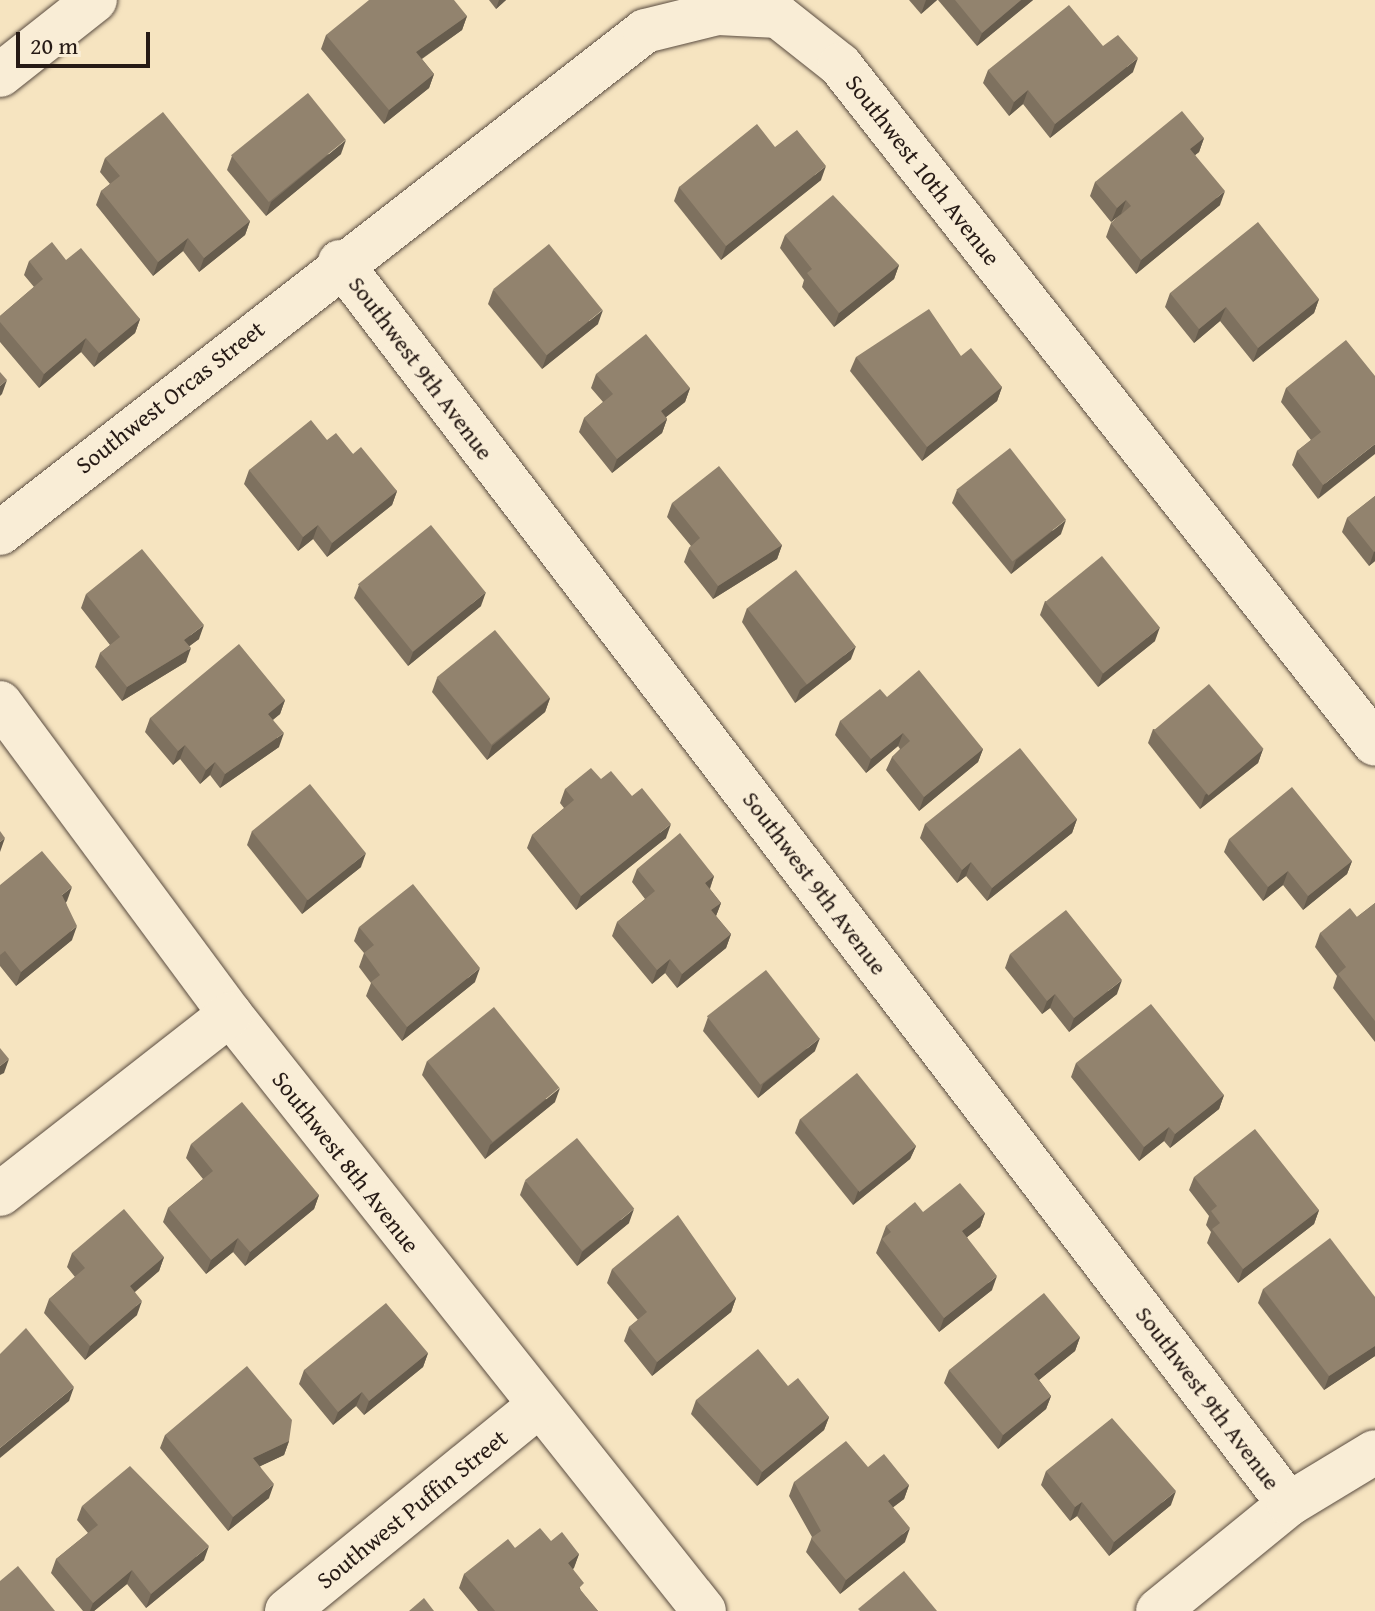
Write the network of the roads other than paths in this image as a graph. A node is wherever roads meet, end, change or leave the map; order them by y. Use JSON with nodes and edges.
{"nodes":[{"id":1,"x":95,"y":0,"type":"edge"},
{"id":2,"x":0,"y":75,"type":"edge"},
{"id":3,"x":340,"y":262,"type":"junction"},
{"id":4,"x":0,"y":533,"type":"edge"},
{"id":5,"x":0,"y":703,"type":"edge"},
{"id":6,"x":1375,"y":744,"type":"edge"},
{"id":7,"x":230,"y":1014,"type":"junction"},
{"id":8,"x":0,"y":1194,"type":"edge"},
{"id":9,"x":538,"y":1406,"type":"junction"},
{"id":10,"x":1375,"y":1452,"type":"edge"},
{"id":11,"x":1289,"y":1504,"type":"junction"},
{"id":12,"x":287,"y":1611,"type":"edge"},
{"id":13,"x":704,"y":1611,"type":"edge"},
{"id":14,"x":1158,"y":1611,"type":"edge"}],
"edges":[{"from":1,"to":2,"type":"street"},
{"from":3,"to":4,"type":"street","name":"Southwest Orcas Street"},
{"from":3,"to":6,"type":"street","name":"Southwest 10th Avenue"},
{"from":3,"to":11,"type":"street","name":"Southwest 9th Avenue"},
{"from":5,"to":7,"type":"street","name":"Southwest 8th Avenue"},
{"from":7,"to":8,"type":"street"},
{"from":7,"to":9,"type":"street","name":"Southwest 8th Avenue"},
{"from":9,"to":12,"type":"street","name":"Southwest Puffin Street"},
{"from":9,"to":13,"type":"street","name":"Southwest 8th Avenue"},
{"from":10,"to":11,"type":"street"},
{"from":11,"to":14,"type":"street"}]}
